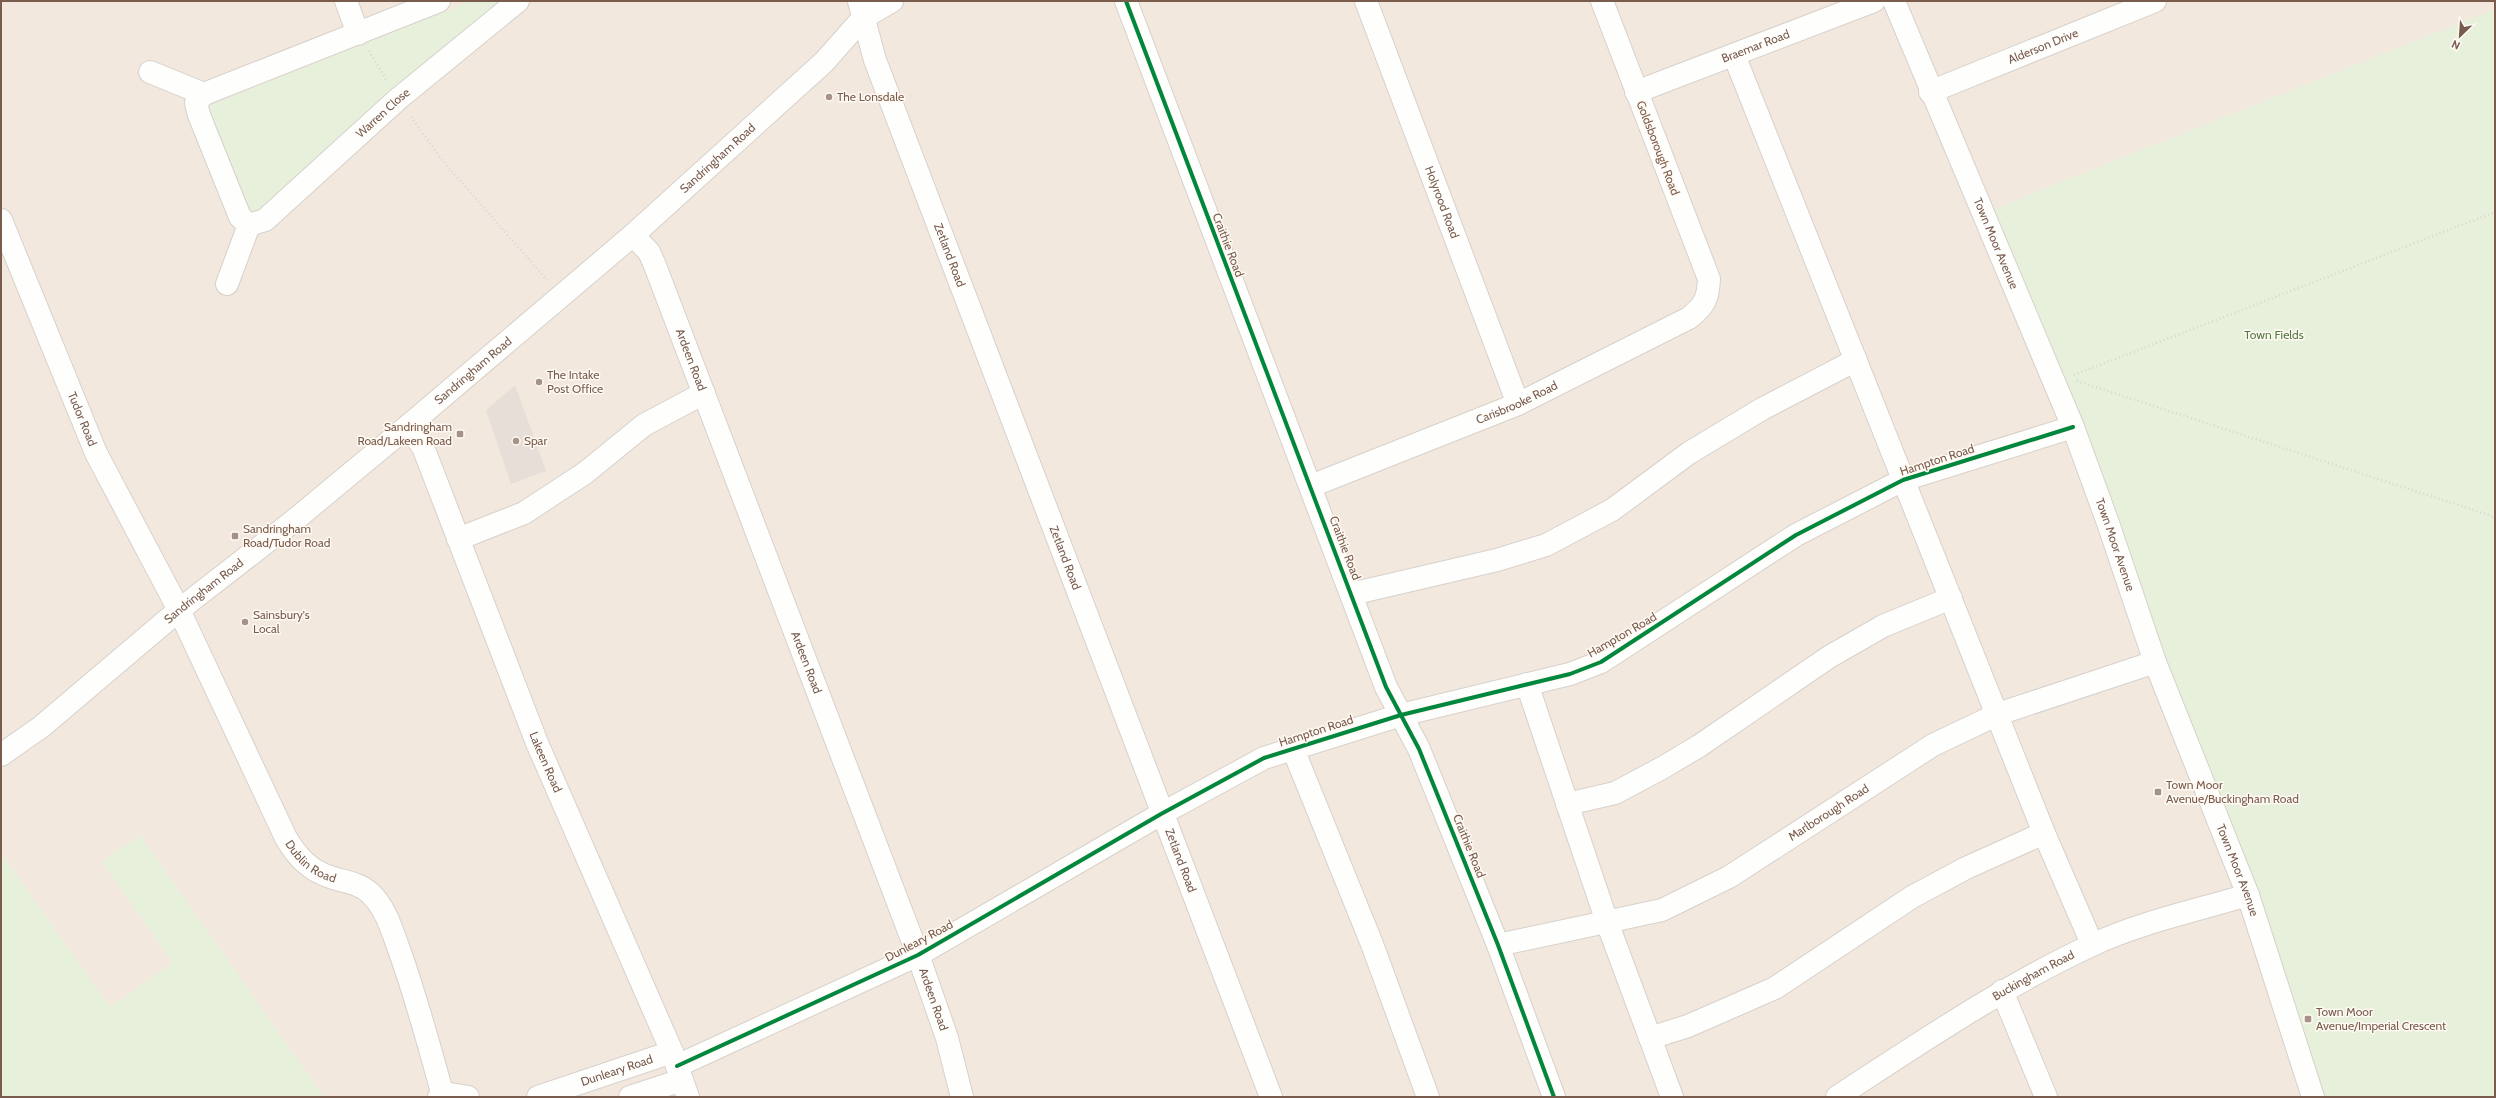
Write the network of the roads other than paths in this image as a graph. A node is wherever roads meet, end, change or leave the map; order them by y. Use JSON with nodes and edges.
{"nodes":[{"id":1,"x":346,"y":1,"type":"edge"},
{"id":2,"x":439,"y":1,"type":"edge"},
{"id":3,"x":518,"y":1,"type":"edge"},
{"id":4,"x":892,"y":1,"type":"edge"},
{"id":5,"x":1126,"y":1,"type":"edge"},
{"id":6,"x":1366,"y":1,"type":"edge"},
{"id":7,"x":1602,"y":1,"type":"edge"},
{"id":8,"x":1874,"y":1,"type":"edge"},
{"id":9,"x":1894,"y":1,"type":"edge"},
{"id":10,"x":2155,"y":1,"type":"edge"},
{"id":11,"x":861,"y":9,"type":"edge"},
{"id":12,"x":358,"y":34,"type":"junction"},
{"id":13,"x":1734,"y":55,"type":"junction"},
{"id":14,"x":150,"y":72,"type":"dead end"},
{"id":15,"x":1636,"y":92,"type":"junction"},
{"id":16,"x":1930,"y":92,"type":"junction"},
{"id":17,"x":204,"y":94,"type":"junction"},
{"id":18,"x":1,"y":220,"type":"edge"},
{"id":19,"x":249,"y":225,"type":"junction"},
{"id":20,"x":633,"y":235,"type":"junction"},
{"id":21,"x":227,"y":284,"type":"dead end"},
{"id":22,"x":1708,"y":296,"type":"joint"},
{"id":23,"x":1856,"y":360,"type":"junction"},
{"id":24,"x":704,"y":393,"type":"junction"},
{"id":25,"x":1518,"y":404,"type":"junction"},
{"id":26,"x":408,"y":426,"type":"junction"},
{"id":27,"x":2073,"y":427,"type":"junction"},
{"id":28,"x":1903,"y":480,"type":"junction"},
{"id":29,"x":1311,"y":486,"type":"junction"},
{"id":30,"x":458,"y":538,"type":"junction"},
{"id":31,"x":1351,"y":594,"type":"junction"},
{"id":32,"x":1951,"y":598,"type":"junction"},
{"id":33,"x":179,"y":610,"type":"junction"},
{"id":34,"x":2155,"y":662,"type":"junction"},
{"id":35,"x":1527,"y":684,"type":"junction"},
{"id":36,"x":1402,"y":714,"type":"junction"},
{"id":37,"x":1998,"y":714,"type":"junction"},
{"id":38,"x":1293,"y":749,"type":"junction"},
{"id":39,"x":1,"y":755,"type":"edge"},
{"id":40,"x":1567,"y":804,"type":"junction"},
{"id":41,"x":1160,"y":814,"type":"junction"},
{"id":42,"x":2044,"y":833,"type":"junction"},
{"id":43,"x":2248,"y":895,"type":"junction"},
{"id":44,"x":1607,"y":922,"type":"junction"},
{"id":45,"x":2092,"y":944,"type":"junction"},
{"id":46,"x":1498,"y":945,"type":"junction"},
{"id":47,"x":918,"y":955,"type":"junction"},
{"id":48,"x":2002,"y":991,"type":"junction"},
{"id":49,"x":1650,"y":1038,"type":"junction"},
{"id":50,"x":680,"y":1074,"type":"edge"},
{"id":51,"x":441,"y":1096,"type":"edge"},
{"id":52,"x":468,"y":1097,"type":"edge"},
{"id":53,"x":538,"y":1097,"type":"edge"},
{"id":54,"x":630,"y":1097,"type":"edge"},
{"id":55,"x":962,"y":1097,"type":"edge"},
{"id":56,"x":1271,"y":1097,"type":"edge"},
{"id":57,"x":1428,"y":1097,"type":"edge"},
{"id":58,"x":1554,"y":1097,"type":"edge"},
{"id":59,"x":1672,"y":1097,"type":"edge"},
{"id":60,"x":1837,"y":1097,"type":"edge"},
{"id":61,"x":2046,"y":1097,"type":"edge"},
{"id":62,"x":2312,"y":1097,"type":"edge"}],
"edges":[{"from":1,"to":12,"type":"street"},
{"from":2,"to":12,"type":"street"},
{"from":3,"to":19,"type":"street","name":"Warren Close"},
{"from":4,"to":11,"type":"street","name":"Sandringham Road"},
{"from":5,"to":29,"type":"street","name":"Craithie Road"},
{"from":6,"to":25,"type":"street","name":"Holyrood Road"},
{"from":7,"to":15,"type":"street","name":"Goldsborough Road"},
{"from":8,"to":13,"type":"street","name":"Braemar Road"},
{"from":9,"to":16,"type":"street","name":"Town Moor Avenue"},
{"from":10,"to":16,"type":"street","name":"Alderson Drive"},
{"from":11,"to":20,"type":"street","name":"Sandringham Road"},
{"from":11,"to":41,"type":"street","name":"Zetland Road"},
{"from":12,"to":17,"type":"street"},
{"from":13,"to":15,"type":"street","name":"Braemar Road"},
{"from":13,"to":23,"type":"street"},
{"from":14,"to":17,"type":"street"},
{"from":15,"to":22,"type":"street","name":"Goldsborough Road"},
{"from":16,"to":27,"type":"street","name":"Town Moor Avenue"},
{"from":17,"to":19,"type":"street"},
{"from":18,"to":33,"type":"street","name":"Tudor Road"},
{"from":19,"to":21,"type":"street"},
{"from":20,"to":24,"type":"street","name":"Ardeen Road"},
{"from":20,"to":26,"type":"street","name":"Sandringham Road"},
{"from":22,"to":25,"type":"street","name":"Carisbrooke Road"},
{"from":23,"to":28,"type":"street"},
{"from":23,"to":31,"type":"street"},
{"from":24,"to":30,"type":"street"},
{"from":24,"to":47,"type":"street","name":"Ardeen Road"},
{"from":25,"to":29,"type":"street","name":"Carisbrooke Road"},
{"from":26,"to":30,"type":"street","name":"Lakeen Road"},
{"from":26,"to":33,"type":"street","name":"Sandringham Road"},
{"from":27,"to":28,"type":"street","name":"Hampton Road"},
{"from":27,"to":34,"type":"street","name":"Town Moor Avenue"},
{"from":28,"to":32,"type":"street"},
{"from":28,"to":35,"type":"street","name":"Hampton Road"},
{"from":29,"to":31,"type":"street","name":"Craithie Road"},
{"from":30,"to":50,"type":"street","name":"Lakeen Road"},
{"from":31,"to":36,"type":"street","name":"Craithie Road"},
{"from":32,"to":37,"type":"street"},
{"from":32,"to":40,"type":"street"},
{"from":33,"to":39,"type":"street","name":"Sandringham Road"},
{"from":33,"to":51,"type":"street","name":"Dublin Road"},
{"from":34,"to":37,"type":"street","name":"Marlborough Road"},
{"from":34,"to":43,"type":"street","name":"Town Moor Avenue"},
{"from":35,"to":36,"type":"street","name":"Hampton Road"},
{"from":35,"to":40,"type":"street"},
{"from":36,"to":38,"type":"street","name":"Hampton Road"},
{"from":36,"to":46,"type":"street","name":"Craithie Road"},
{"from":37,"to":42,"type":"street"},
{"from":37,"to":44,"type":"street","name":"Marlborough Road"},
{"from":38,"to":41,"type":"street","name":"Hampton Road"},
{"from":38,"to":57,"type":"street"},
{"from":40,"to":44,"type":"street"},
{"from":41,"to":47,"type":"street","name":"Dunleary Road"},
{"from":41,"to":56,"type":"street","name":"Zetland Road"},
{"from":42,"to":45,"type":"street"},
{"from":42,"to":49,"type":"street"},
{"from":43,"to":45,"type":"street","name":"Buckingham Road"},
{"from":43,"to":62,"type":"street","name":"Town Moor Avenue"},
{"from":44,"to":46,"type":"street","name":"Marlborough Road"},
{"from":44,"to":49,"type":"street"},
{"from":45,"to":48,"type":"street","name":"Buckingham Road"},
{"from":46,"to":58,"type":"street","name":"Craithie Road"},
{"from":47,"to":50,"type":"street","name":"Dunleary Road"},
{"from":47,"to":55,"type":"street","name":"Ardeen Road"},
{"from":48,"to":60,"type":"street","name":"Buckingham Road"},
{"from":48,"to":61,"type":"street"},
{"from":49,"to":59,"type":"street"},
{"from":50,"to":53,"type":"street","name":"Dunleary Road"},
{"from":50,"to":54,"type":"street","name":"Dunleary Road"},
{"from":51,"to":52,"type":"street"}]}
